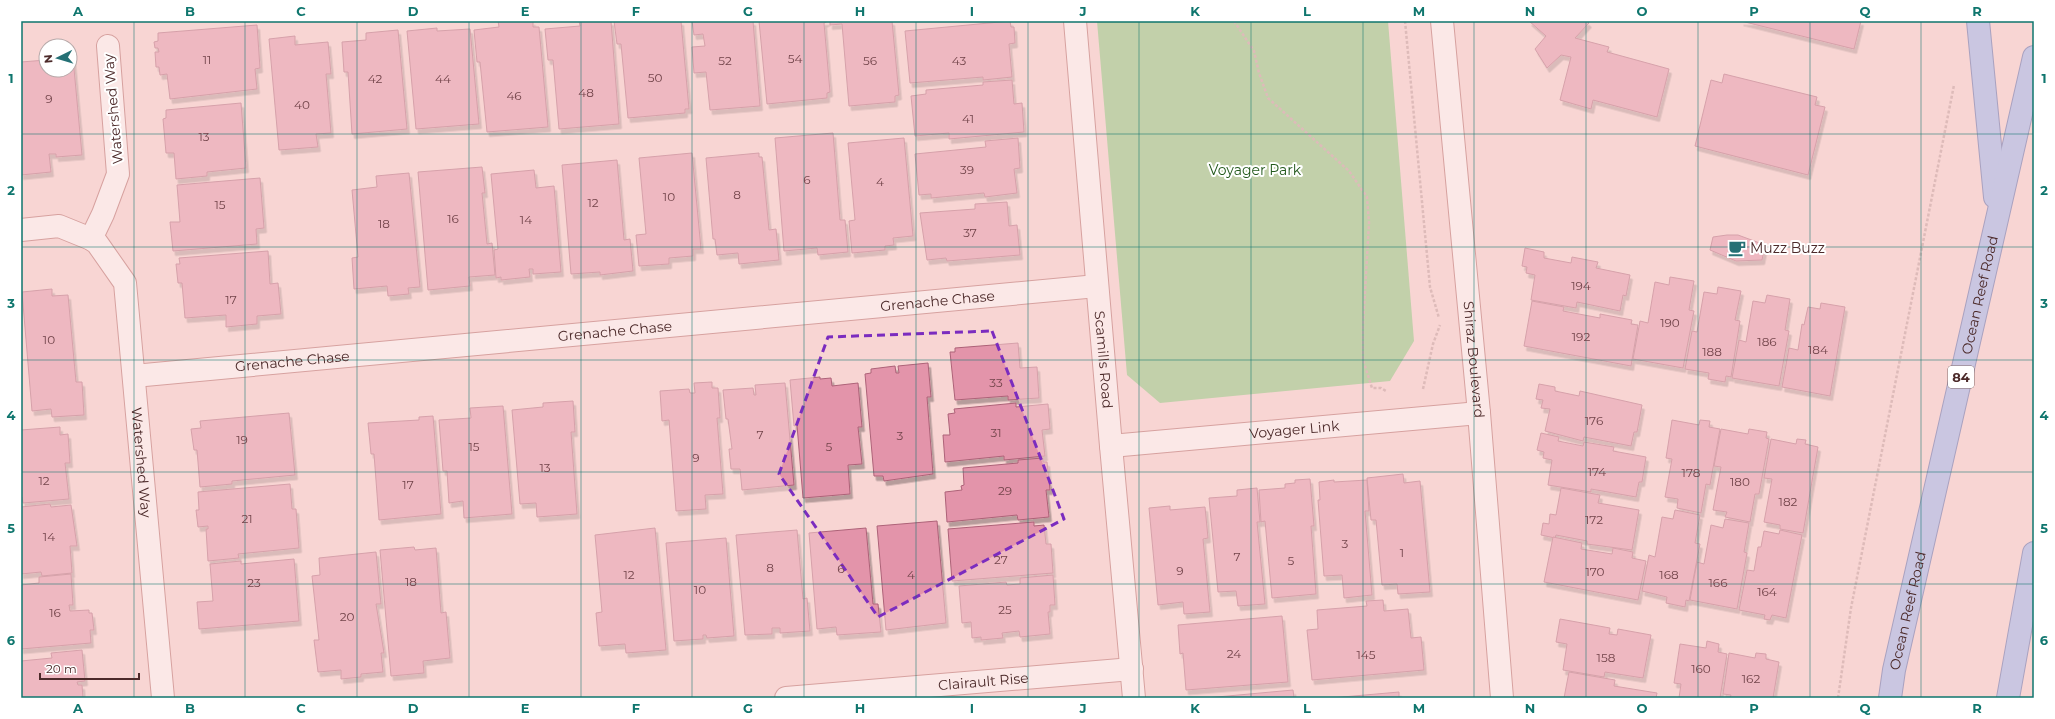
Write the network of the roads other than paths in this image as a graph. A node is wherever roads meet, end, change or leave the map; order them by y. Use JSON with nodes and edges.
{"nodes":[{"id":1,"x":1075,"y":21,"type":"edge"},
{"id":2,"x":1442,"y":21,"type":"edge"},
{"id":3,"x":1978,"y":21,"type":"edge"},
{"id":4,"x":108,"y":46,"type":"dead end"},
{"id":5,"x":2034,"y":57,"type":"edge"},
{"id":6,"x":1997,"y":218,"type":"junction"},
{"id":7,"x":21,"y":230,"type":"edge"},
{"id":8,"x":91,"y":239,"type":"junction"},
{"id":9,"x":1097,"y":286,"type":"junction"},
{"id":10,"x":134,"y":376,"type":"junction"},
{"id":11,"x":1479,"y":413,"type":"junction"},
{"id":12,"x":1110,"y":446,"type":"junction"},
{"id":13,"x":2034,"y":553,"type":"edge"},
{"id":14,"x":1132,"y":669,"type":"junction"},
{"id":15,"x":163,"y":698,"type":"edge"},
{"id":16,"x":786,"y":698,"type":"edge"},
{"id":17,"x":1134,"y":698,"type":"edge"},
{"id":18,"x":1502,"y":698,"type":"edge"},
{"id":19,"x":1890,"y":698,"type":"edge"},
{"id":20,"x":2008,"y":698,"type":"edge"}],
"edges":[{"from":1,"to":9,"type":"street","name":"Scamills Road"},
{"from":2,"to":11,"type":"street","name":"Shiraz Boulevard"},
{"from":3,"to":6,"type":"main road"},
{"from":4,"to":8,"type":"street","name":"Watershed Way"},
{"from":5,"to":6,"type":"main road","name":"Ocean Reef Road","number":"84"},
{"from":6,"to":19,"type":"main road","name":"Ocean Reef Road","number":"84"},
{"from":7,"to":8,"type":"street","name":"Watershed Way"},
{"from":8,"to":10,"type":"street","name":"Watershed Way"},
{"from":9,"to":10,"type":"street","name":"Grenache Chase"},
{"from":9,"to":12,"type":"street","name":"Scamills Road"},
{"from":10,"to":15,"type":"street","name":"Watershed Way"},
{"from":11,"to":12,"type":"street","name":"Voyager Link"},
{"from":11,"to":18,"type":"street","name":"Shiraz Boulevard"},
{"from":12,"to":14,"type":"street","name":"Scamills Road"},
{"from":13,"to":20,"type":"main road"},
{"from":14,"to":16,"type":"street","name":"Clairault Rise"},
{"from":14,"to":17,"type":"street","name":"Scamills Road"}]}
